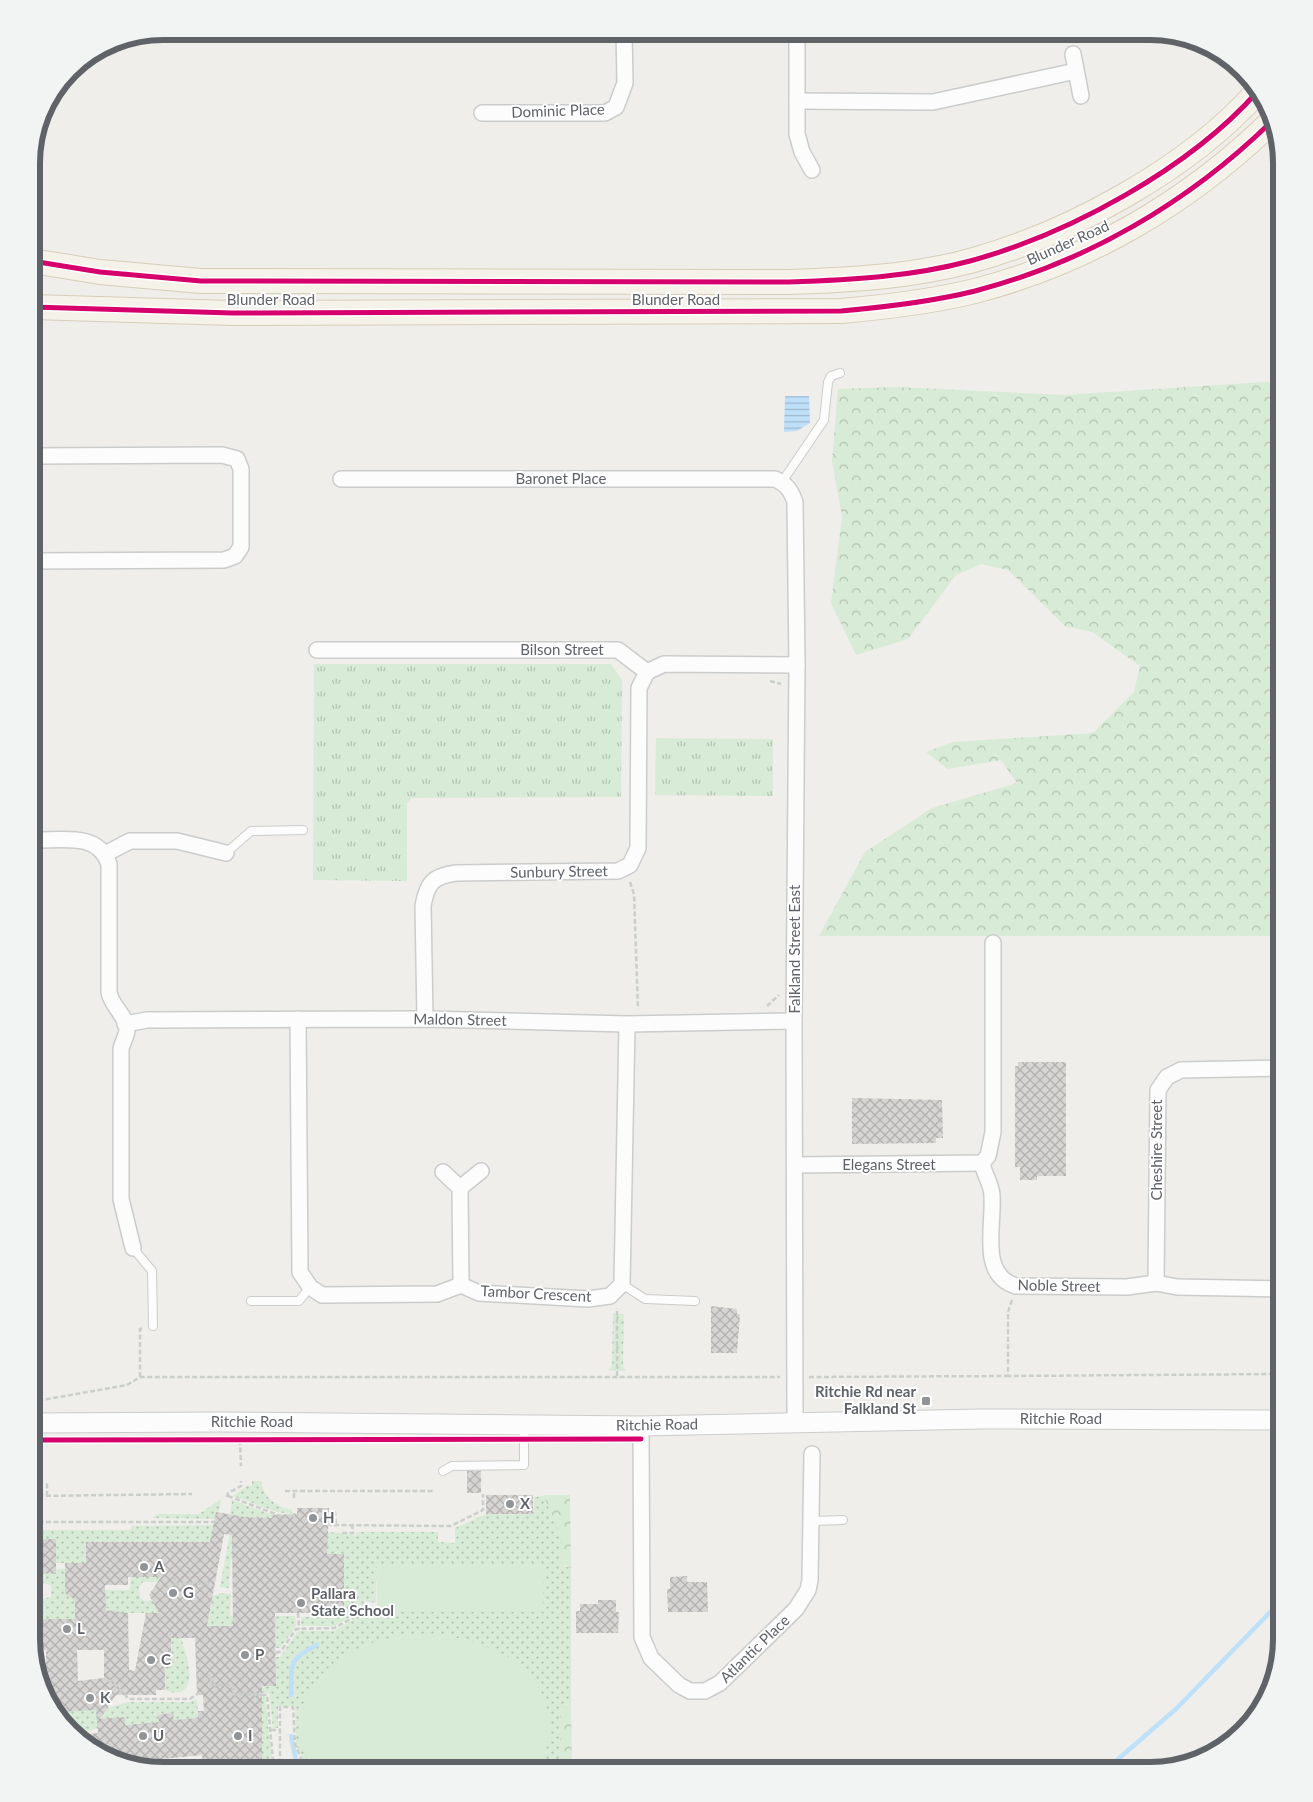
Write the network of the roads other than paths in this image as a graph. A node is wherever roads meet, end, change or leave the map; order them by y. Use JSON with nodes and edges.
{"nodes":[{"id":1,"x":624,"y":40,"type":"edge"},
{"id":2,"x":797,"y":40,"type":"edge"},
{"id":3,"x":1073,"y":54,"type":"dead end"},
{"id":4,"x":1076,"y":71,"type":"junction"},
{"id":5,"x":1081,"y":96,"type":"dead end"},
{"id":6,"x":1253,"y":97,"type":"edge"},
{"id":7,"x":797,"y":101,"type":"junction"},
{"id":8,"x":482,"y":114,"type":"dead end"},
{"id":9,"x":1267,"y":125,"type":"edge"},
{"id":10,"x":812,"y":170,"type":"dead end"},
{"id":11,"x":40,"y":263,"type":"edge"},
{"id":12,"x":40,"y":306,"type":"edge"},
{"id":13,"x":840,"y":373,"type":"dead end"},
{"id":14,"x":40,"y":456,"type":"edge"},
{"id":15,"x":341,"y":479,"type":"dead end"},
{"id":16,"x":782,"y":482,"type":"junction"},
{"id":17,"x":40,"y":561,"type":"edge"},
{"id":18,"x":317,"y":650,"type":"dead end"},
{"id":19,"x":797,"y":665,"type":"junction"},
{"id":20,"x":647,"y":672,"type":"junction"},
{"id":21,"x":303,"y":830,"type":"dead end"},
{"id":22,"x":40,"y":840,"type":"edge"},
{"id":23,"x":226,"y":853,"type":"joint"},
{"id":24,"x":105,"y":854,"type":"junction"},
{"id":25,"x":993,"y":943,"type":"dead end"},
{"id":26,"x":298,"y":1019,"type":"junction"},
{"id":27,"x":425,"y":1019,"type":"junction"},
{"id":28,"x":632,"y":1019,"type":"junction"},
{"id":29,"x":794,"y":1022,"type":"junction"},
{"id":30,"x":125,"y":1024,"type":"junction"},
{"id":31,"x":1273,"y":1068,"type":"edge"},
{"id":32,"x":982,"y":1163,"type":"junction"},
{"id":33,"x":795,"y":1165,"type":"junction"},
{"id":34,"x":481,"y":1171,"type":"dead end"},
{"id":35,"x":443,"y":1172,"type":"dead end"},
{"id":36,"x":460,"y":1188,"type":"junction"},
{"id":37,"x":133,"y":1248,"type":"joint"},
{"id":38,"x":1156,"y":1283,"type":"junction"},
{"id":39,"x":622,"y":1284,"type":"junction"},
{"id":40,"x":461,"y":1285,"type":"junction"},
{"id":41,"x":310,"y":1287,"type":"junction"},
{"id":42,"x":1273,"y":1288,"type":"edge"},
{"id":43,"x":250,"y":1301,"type":"dead end"},
{"id":44,"x":695,"y":1301,"type":"dead end"},
{"id":45,"x":152,"y":1326,"type":"road end"},
{"id":46,"x":1273,"y":1420,"type":"edge"},
{"id":47,"x":795,"y":1421,"type":"junction"},
{"id":48,"x":40,"y":1423,"type":"edge"},
{"id":49,"x":524,"y":1425,"type":"junction"},
{"id":50,"x":640,"y":1426,"type":"junction"},
{"id":51,"x":812,"y":1454,"type":"dead end"},
{"id":52,"x":443,"y":1471,"type":"dead end"},
{"id":53,"x":843,"y":1520,"type":"dead end"},
{"id":54,"x":812,"y":1521,"type":"junction"}],
"edges":[{"from":1,"to":8,"type":"street","name":"Dominic Place"},
{"from":2,"to":7,"type":"street"},
{"from":3,"to":4,"type":"street"},
{"from":4,"to":5,"type":"street"},
{"from":4,"to":7,"type":"street"},
{"from":6,"to":11,"type":"main road","name":"Blunder Road"},
{"from":7,"to":10,"type":"street"},
{"from":9,"to":12,"type":"main road","name":"Blunder Road"},
{"from":13,"to":16,"type":"lane"},
{"from":14,"to":17,"type":"street"},
{"from":15,"to":16,"type":"street","name":"Baronet Place"},
{"from":16,"to":19,"type":"street","name":"Falkland Street East"},
{"from":18,"to":20,"type":"street","name":"Bilson Street"},
{"from":19,"to":20,"type":"street"},
{"from":19,"to":29,"type":"street","name":"Falkland Street East"},
{"from":20,"to":27,"type":"street","name":"Sunbury Street"},
{"from":21,"to":23,"type":"lane"},
{"from":22,"to":24,"type":"street"},
{"from":23,"to":24,"type":"street"},
{"from":24,"to":30,"type":"street"},
{"from":25,"to":32,"type":"street"},
{"from":26,"to":27,"type":"street","name":"Maldon Street"},
{"from":26,"to":30,"type":"street","name":"Maldon Street"},
{"from":26,"to":41,"type":"street"},
{"from":27,"to":28,"type":"street","name":"Maldon Street"},
{"from":28,"to":29,"type":"street","name":"Maldon Street"},
{"from":28,"to":39,"type":"street"},
{"from":29,"to":33,"type":"street","name":"Falkland Street East"},
{"from":30,"to":37,"type":"street"},
{"from":31,"to":38,"type":"street","name":"Cheshire Street"},
{"from":32,"to":33,"type":"street","name":"Elegans Street"},
{"from":32,"to":38,"type":"street","name":"Noble Street"},
{"from":33,"to":47,"type":"street","name":"Falkland Street East"},
{"from":34,"to":36,"type":"street"},
{"from":35,"to":36,"type":"street"},
{"from":36,"to":40,"type":"street"},
{"from":37,"to":45,"type":"lane"},
{"from":38,"to":42,"type":"street","name":"Noble Street"},
{"from":39,"to":40,"type":"street","name":"Tambor Crescent"},
{"from":39,"to":44,"type":"lane"},
{"from":40,"to":41,"type":"street","name":"Tambor Crescent"},
{"from":41,"to":43,"type":"lane"},
{"from":46,"to":47,"type":"street","name":"Ritchie Road"},
{"from":47,"to":50,"type":"street","name":"Ritchie Road"},
{"from":48,"to":49,"type":"street","name":"Ritchie Road"},
{"from":49,"to":50,"type":"street","name":"Ritchie Road"},
{"from":49,"to":52,"type":"lane"},
{"from":50,"to":54,"type":"street","name":"Atlantic Place"},
{"from":51,"to":54,"type":"street","name":"Atlantic Place"},
{"from":53,"to":54,"type":"lane"}]}
